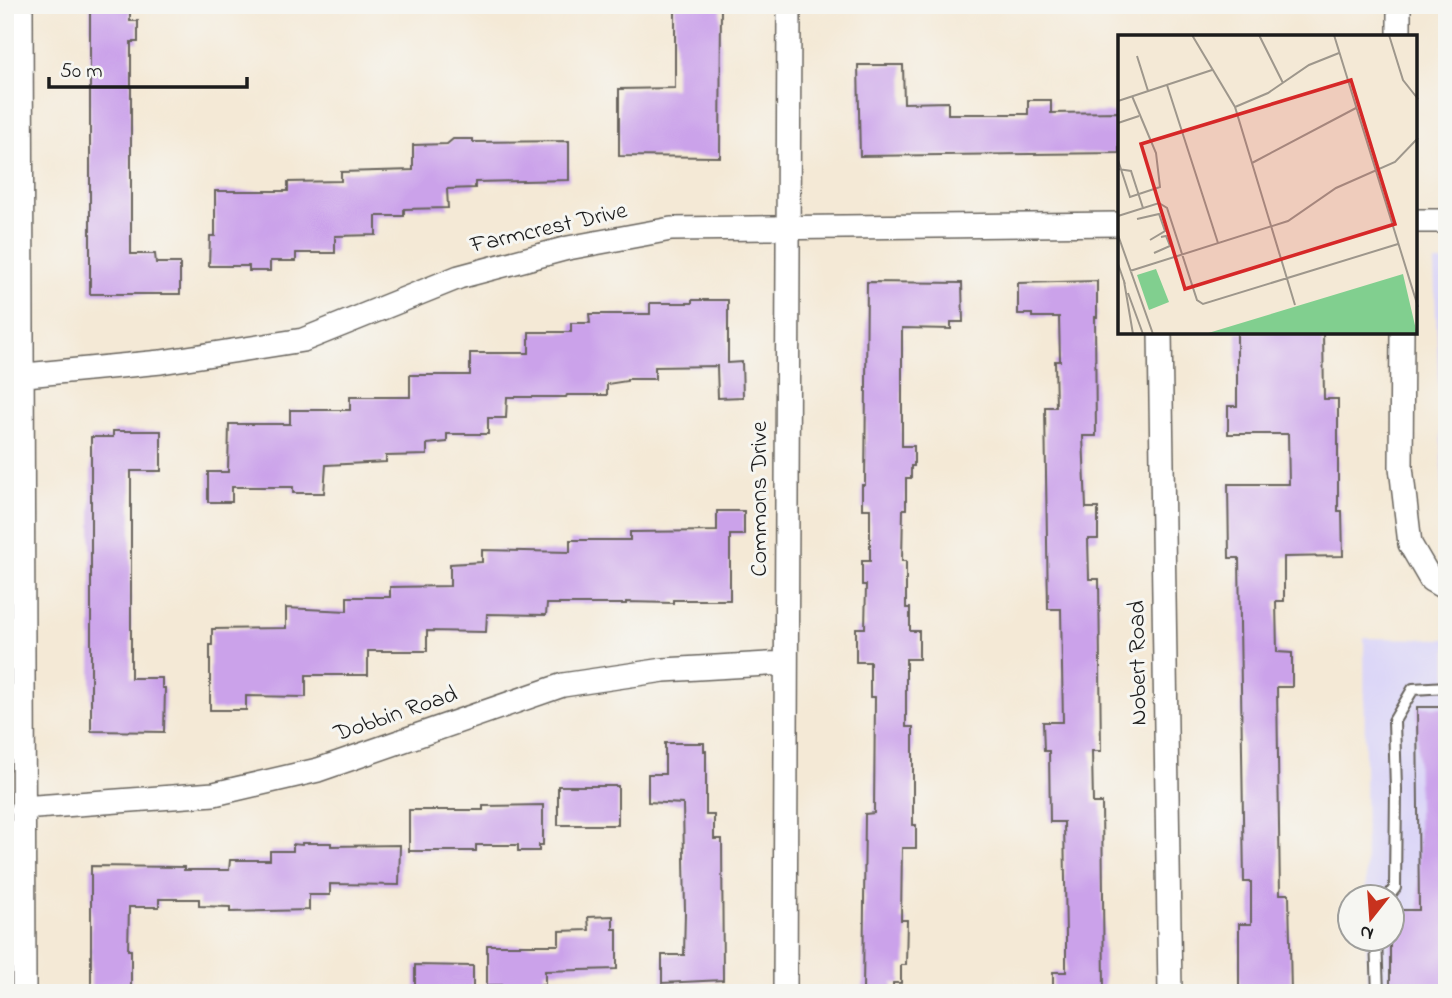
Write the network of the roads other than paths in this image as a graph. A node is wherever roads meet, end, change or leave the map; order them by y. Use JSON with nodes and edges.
{"nodes":[{"id":1,"x":21,"y":5,"type":"edge"},
{"id":2,"x":789,"y":5,"type":"edge"},
{"id":3,"x":1399,"y":5,"type":"edge"},
{"id":4,"x":1399,"y":35,"type":"edge"},
{"id":5,"x":1417,"y":221,"type":"edge"},
{"id":6,"x":1447,"y":221,"type":"edge"},
{"id":7,"x":1118,"y":224,"type":"edge"},
{"id":8,"x":789,"y":226,"type":"junction"},
{"id":9,"x":1160,"y":334,"type":"edge"},
{"id":10,"x":1402,"y":334,"type":"edge"},
{"id":11,"x":13,"y":377,"type":"edge"},
{"id":12,"x":1447,"y":589,"type":"edge"},
{"id":13,"x":785,"y":663,"type":"junction"},
{"id":14,"x":1447,"y":687,"type":"edge"},
{"id":15,"x":23,"y":808,"type":"junction"},
{"id":16,"x":1395,"y":883,"type":"edge"},
{"id":17,"x":1377,"y":953,"type":"edge"},
{"id":18,"x":24,"y":993,"type":"edge"},
{"id":19,"x":785,"y":993,"type":"edge"},
{"id":20,"x":1170,"y":993,"type":"edge"},
{"id":21,"x":1378,"y":993,"type":"edge"}],
"edges":[{"from":1,"to":11,"type":"street"},
{"from":2,"to":8,"type":"street","name":"Commons Drive"},
{"from":3,"to":4,"type":"street"},
{"from":5,"to":6,"type":"street"},
{"from":7,"to":8,"type":"street","name":"Farmcrest Drive"},
{"from":8,"to":11,"type":"street","name":"Farmcrest Drive"},
{"from":8,"to":13,"type":"street","name":"Commons Drive"},
{"from":9,"to":20,"type":"street","name":"Nobert Road"},
{"from":10,"to":12,"type":"street"},
{"from":11,"to":15,"type":"street"},
{"from":13,"to":15,"type":"street","name":"Dobbin Road"},
{"from":13,"to":19,"type":"street","name":"Commons Drive"},
{"from":14,"to":16,"type":"lane"},
{"from":15,"to":18,"type":"street"},
{"from":17,"to":21,"type":"lane"}]}
